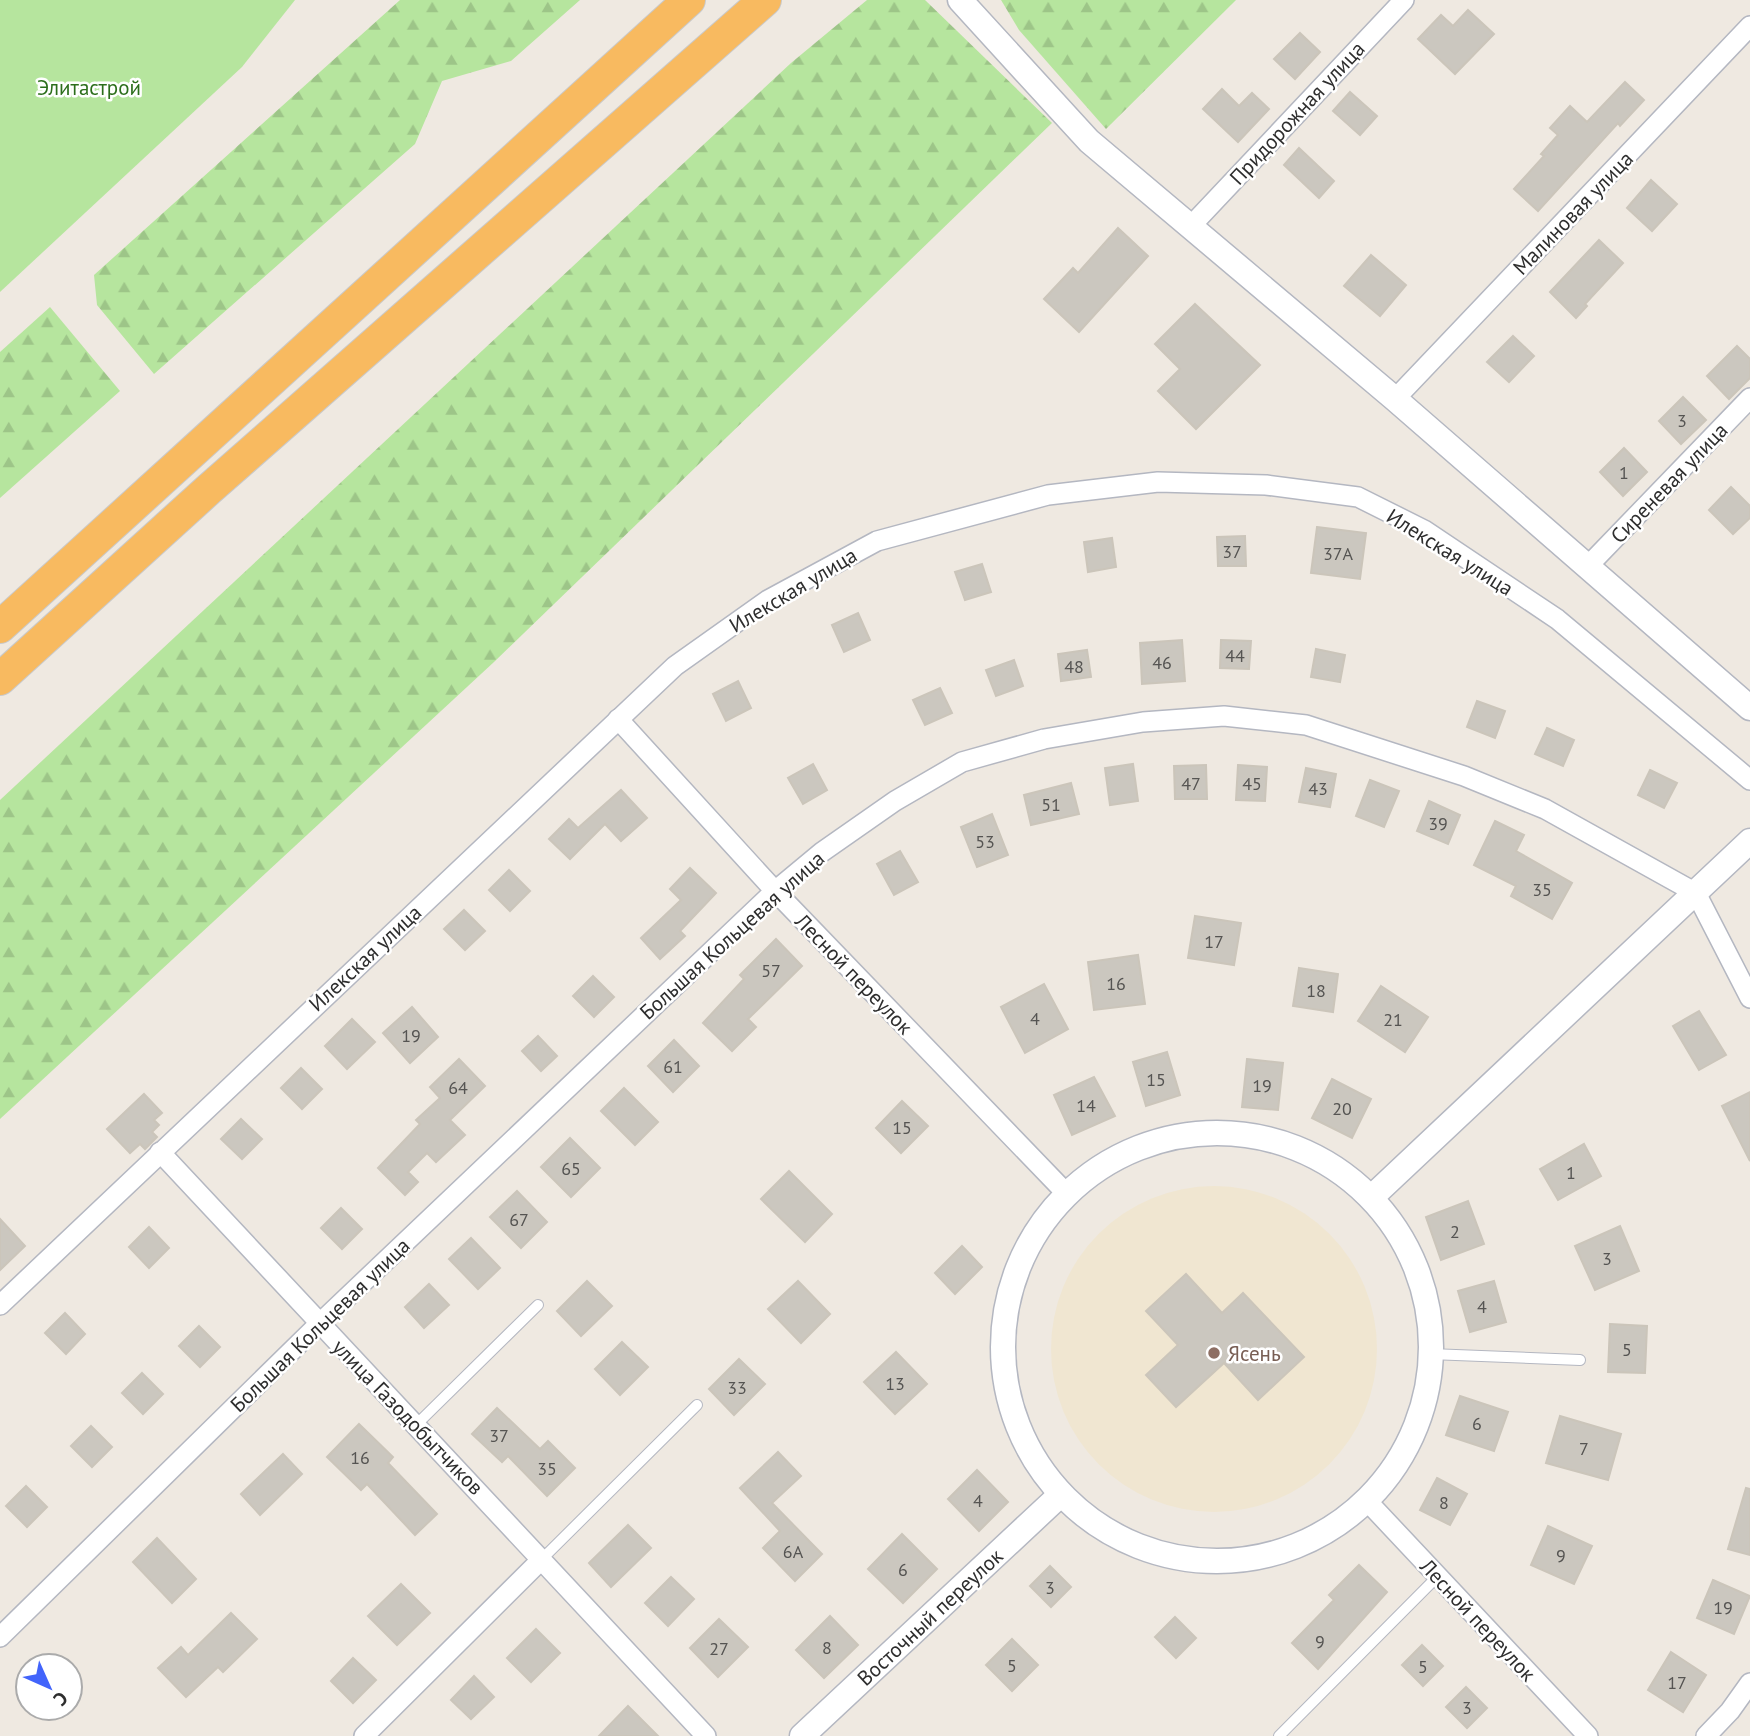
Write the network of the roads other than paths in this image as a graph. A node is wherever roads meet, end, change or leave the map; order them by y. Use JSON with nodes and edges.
{"nodes":[{"id":1,"x":689,"y":0,"type":"edge"},
{"id":2,"x":765,"y":0,"type":"edge"},
{"id":3,"x":961,"y":0,"type":"edge"},
{"id":4,"x":1404,"y":0,"type":"edge"},
{"id":5,"x":1750,"y":26,"type":"edge"},
{"id":6,"x":1190,"y":226,"type":"junction"},
{"id":7,"x":1750,"y":398,"type":"edge"},
{"id":8,"x":1395,"y":400,"type":"junction"},
{"id":9,"x":1587,"y":567,"type":"junction"},
{"id":10,"x":0,"y":627,"type":"edge"},
{"id":11,"x":0,"y":679,"type":"edge"},
{"id":12,"x":1750,"y":708,"type":"edge"},
{"id":13,"x":618,"y":719,"type":"junction"},
{"id":14,"x":1750,"y":780,"type":"edge"},
{"id":15,"x":1750,"y":841,"type":"edge"},
{"id":16,"x":775,"y":891,"type":"junction"},
{"id":17,"x":1696,"y":893,"type":"junction"},
{"id":18,"x":1750,"y":998,"type":"edge"},
{"id":19,"x":160,"y":1152,"type":"junction"},
{"id":20,"x":1066,"y":1193,"type":"junction"},
{"id":21,"x":1374,"y":1195,"type":"junction"},
{"id":22,"x":0,"y":1305,"type":"edge"},
{"id":23,"x":538,"y":1305,"type":"dead end"},
{"id":24,"x":319,"y":1324,"type":"junction"},
{"id":25,"x":1430,"y":1354,"type":"junction"},
{"id":26,"x":1580,"y":1360,"type":"dead end"},
{"id":27,"x":697,"y":1405,"type":"dead end"},
{"id":28,"x":416,"y":1425,"type":"junction"},
{"id":29,"x":1058,"y":1497,"type":"junction"},
{"id":30,"x":1369,"y":1503,"type":"junction"},
{"id":31,"x":542,"y":1559,"type":"junction"},
{"id":32,"x":1437,"y":1577,"type":"junction"},
{"id":33,"x":0,"y":1637,"type":"edge"},
{"id":34,"x":1750,"y":1683,"type":"edge"},
{"id":35,"x":364,"y":1736,"type":"edge"},
{"id":36,"x":706,"y":1736,"type":"edge"},
{"id":37,"x":802,"y":1736,"type":"edge"},
{"id":38,"x":1279,"y":1736,"type":"edge"},
{"id":39,"x":1588,"y":1736,"type":"edge"},
{"id":40,"x":1706,"y":1736,"type":"edge"}],
"edges":[{"from":1,"to":10,"type":"highway"},
{"from":2,"to":11,"type":"highway"},
{"from":3,"to":6,"type":"street"},
{"from":4,"to":6,"type":"street","name":"Придорожная улица"},
{"from":5,"to":8,"type":"street","name":"Малиновая улица"},
{"from":6,"to":8,"type":"street"},
{"from":7,"to":9,"type":"street","name":"Сиреневая улица"},
{"from":8,"to":9,"type":"street"},
{"from":9,"to":12,"type":"street"},
{"from":13,"to":14,"type":"street","name":"Илекская улица"},
{"from":13,"to":16,"type":"street","name":"Лесной переулок"},
{"from":13,"to":19,"type":"street","name":"Илекская улица"},
{"from":15,"to":17,"type":"street"},
{"from":16,"to":17,"type":"street","name":"Большая Кольцевая улица"},
{"from":16,"to":20,"type":"street","name":"Лесной переулок"},
{"from":16,"to":24,"type":"street","name":"Большая Кольцевая улица"},
{"from":17,"to":18,"type":"street"},
{"from":17,"to":21,"type":"street"},
{"from":19,"to":22,"type":"street","name":"Илекская улица"},
{"from":19,"to":24,"type":"street","name":"улица Газодобытчиков"},
{"from":20,"to":21,"type":"street"},
{"from":20,"to":29,"type":"street"},
{"from":21,"to":25,"type":"street"},
{"from":23,"to":28,"type":"lane"},
{"from":24,"to":28,"type":"street","name":"улица Газодобытчиков"},
{"from":24,"to":33,"type":"street","name":"Большая Кольцевая улица"},
{"from":25,"to":26,"type":"lane"},
{"from":25,"to":30,"type":"street"},
{"from":27,"to":31,"type":"lane"},
{"from":28,"to":31,"type":"street","name":"улица Газодобытчиков"},
{"from":29,"to":30,"type":"street"},
{"from":29,"to":37,"type":"street","name":"Восточный переулок"},
{"from":30,"to":32,"type":"street","name":"Лесной переулок"},
{"from":31,"to":35,"type":"street"},
{"from":31,"to":36,"type":"street","name":"улица Газодобытчиков"},
{"from":32,"to":38,"type":"lane"},
{"from":32,"to":39,"type":"street","name":"Лесной переулок"},
{"from":34,"to":40,"type":"street"}]}
